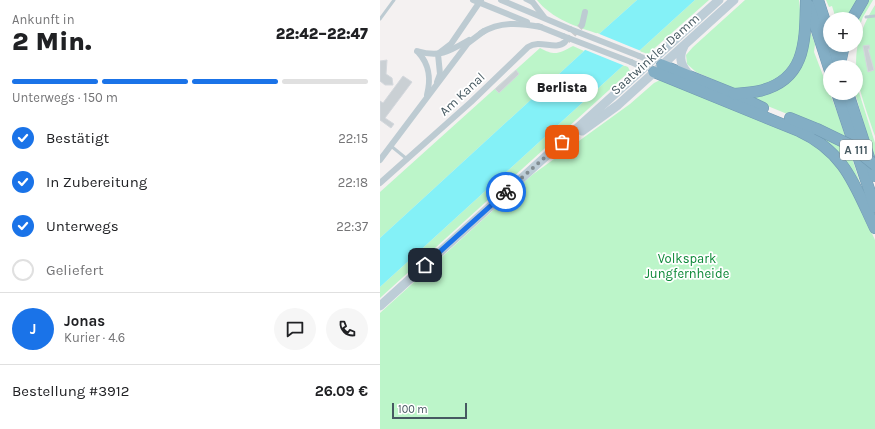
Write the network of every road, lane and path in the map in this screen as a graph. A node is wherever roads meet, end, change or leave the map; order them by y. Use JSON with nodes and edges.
{"nodes":[{"id":1,"x":394,"y":0,"type":"edge"},
{"id":2,"x":501,"y":0,"type":"edge"},
{"id":3,"x":525,"y":0,"type":"edge"},
{"id":4,"x":719,"y":0,"type":"edge"},
{"id":5,"x":734,"y":0,"type":"edge"},
{"id":6,"x":807,"y":0,"type":"edge"},
{"id":7,"x":818,"y":0,"type":"edge"},
{"id":8,"x":863,"y":0,"type":"edge"},
{"id":9,"x":478,"y":1,"type":"edge"},
{"id":10,"x":532,"y":2,"type":"edge"},
{"id":11,"x":585,"y":12,"type":"dead end"},
{"id":12,"x":856,"y":12,"type":"edge"},
{"id":13,"x":823,"y":15,"type":"edge"},
{"id":14,"x":875,"y":16,"type":"edge"},
{"id":15,"x":866,"y":17,"type":"dead end"},
{"id":16,"x":380,"y":19,"type":"edge"},
{"id":17,"x":546,"y":19,"type":"junction"},
{"id":18,"x":582,"y":25,"type":"tunnel mouth"},
{"id":19,"x":542,"y":28,"type":"junction"},
{"id":20,"x":484,"y":31,"type":"junction"},
{"id":21,"x":564,"y":39,"type":"junction"},
{"id":22,"x":686,"y":43,"type":"junction"},
{"id":23,"x":438,"y":54,"type":"junction"},
{"id":24,"x":826,"y":60,"type":"edge"},
{"id":25,"x":653,"y":67,"type":"junction"},
{"id":26,"x":692,"y":78,"type":"junction"},
{"id":27,"x":434,"y":88,"type":"junction"},
{"id":28,"x":734,"y":94,"type":"junction"},
{"id":29,"x":839,"y":100,"type":"edge"},
{"id":30,"x":850,"y":100,"type":"edge"},
{"id":31,"x":423,"y":104,"type":"junction"},
{"id":32,"x":390,"y":146,"type":"junction"},
{"id":33,"x":407,"y":159,"type":"junction"},
{"id":34,"x":380,"y":160,"type":"edge"},
{"id":35,"x":875,"y":165,"type":"edge"},
{"id":36,"x":875,"y":176,"type":"edge"},
{"id":37,"x":380,"y":183,"type":"edge"},
{"id":38,"x":875,"y":207,"type":"edge"},
{"id":39,"x":875,"y":228,"type":"edge"},
{"id":40,"x":380,"y":306,"type":"edge"}],
"edges":[{"from":1,"to":16,"type":"lane"},
{"from":2,"to":17,"type":"street"},
{"from":3,"to":10,"type":"lane"},
{"from":4,"to":25,"type":"main road","name":"Saatwinkler Damm"},
{"from":5,"to":22,"type":"main road","name":"Saatwinkler Damm"},
{"from":6,"to":24,"type":"highway"},
{"from":6,"to":28,"type":"highway"},
{"from":7,"to":13,"type":"highway"},
{"from":8,"to":12,"type":"highway"},
{"from":9,"to":19,"type":"street"},
{"from":9,"to":23,"type":"street"},
{"from":10,"to":17,"type":"street"},
{"from":11,"to":18,"type":"street"},
{"from":14,"to":15,"type":"lane"},
{"from":17,"to":19,"type":"street"},
{"from":17,"to":25,"type":"street","bridge":true},
{"from":19,"to":20,"type":"street"},
{"from":19,"to":21,"type":"street"},
{"from":20,"to":23,"type":"street"},
{"from":20,"to":27,"type":"street"},
{"from":21,"to":25,"type":"street","bridge":true},
{"from":21,"to":33,"type":"street","name":"Am Kanal"},
{"from":22,"to":25,"type":"main road","name":"Saatwinkler Damm"},
{"from":22,"to":26,"type":"main road"},
{"from":23,"to":27,"type":"street"},
{"from":23,"to":31,"type":"street"},
{"from":25,"to":26,"type":"highway"},
{"from":25,"to":39,"type":"highway"},
{"from":25,"to":40,"type":"main road","name":"Saatwinkler Damm"},
{"from":26,"to":28,"type":"highway"},
{"from":27,"to":31,"type":"street"},
{"from":28,"to":35,"type":"highway","bridge":true},
{"from":29,"to":38,"type":"highway","number":"A 111"},
{"from":30,"to":36,"type":"highway","number":"A 111"},
{"from":31,"to":32,"type":"street"},
{"from":32,"to":33,"type":"lane"},
{"from":32,"to":34,"type":"street"},
{"from":33,"to":37,"type":"street","name":"Am Kanal"}]}
